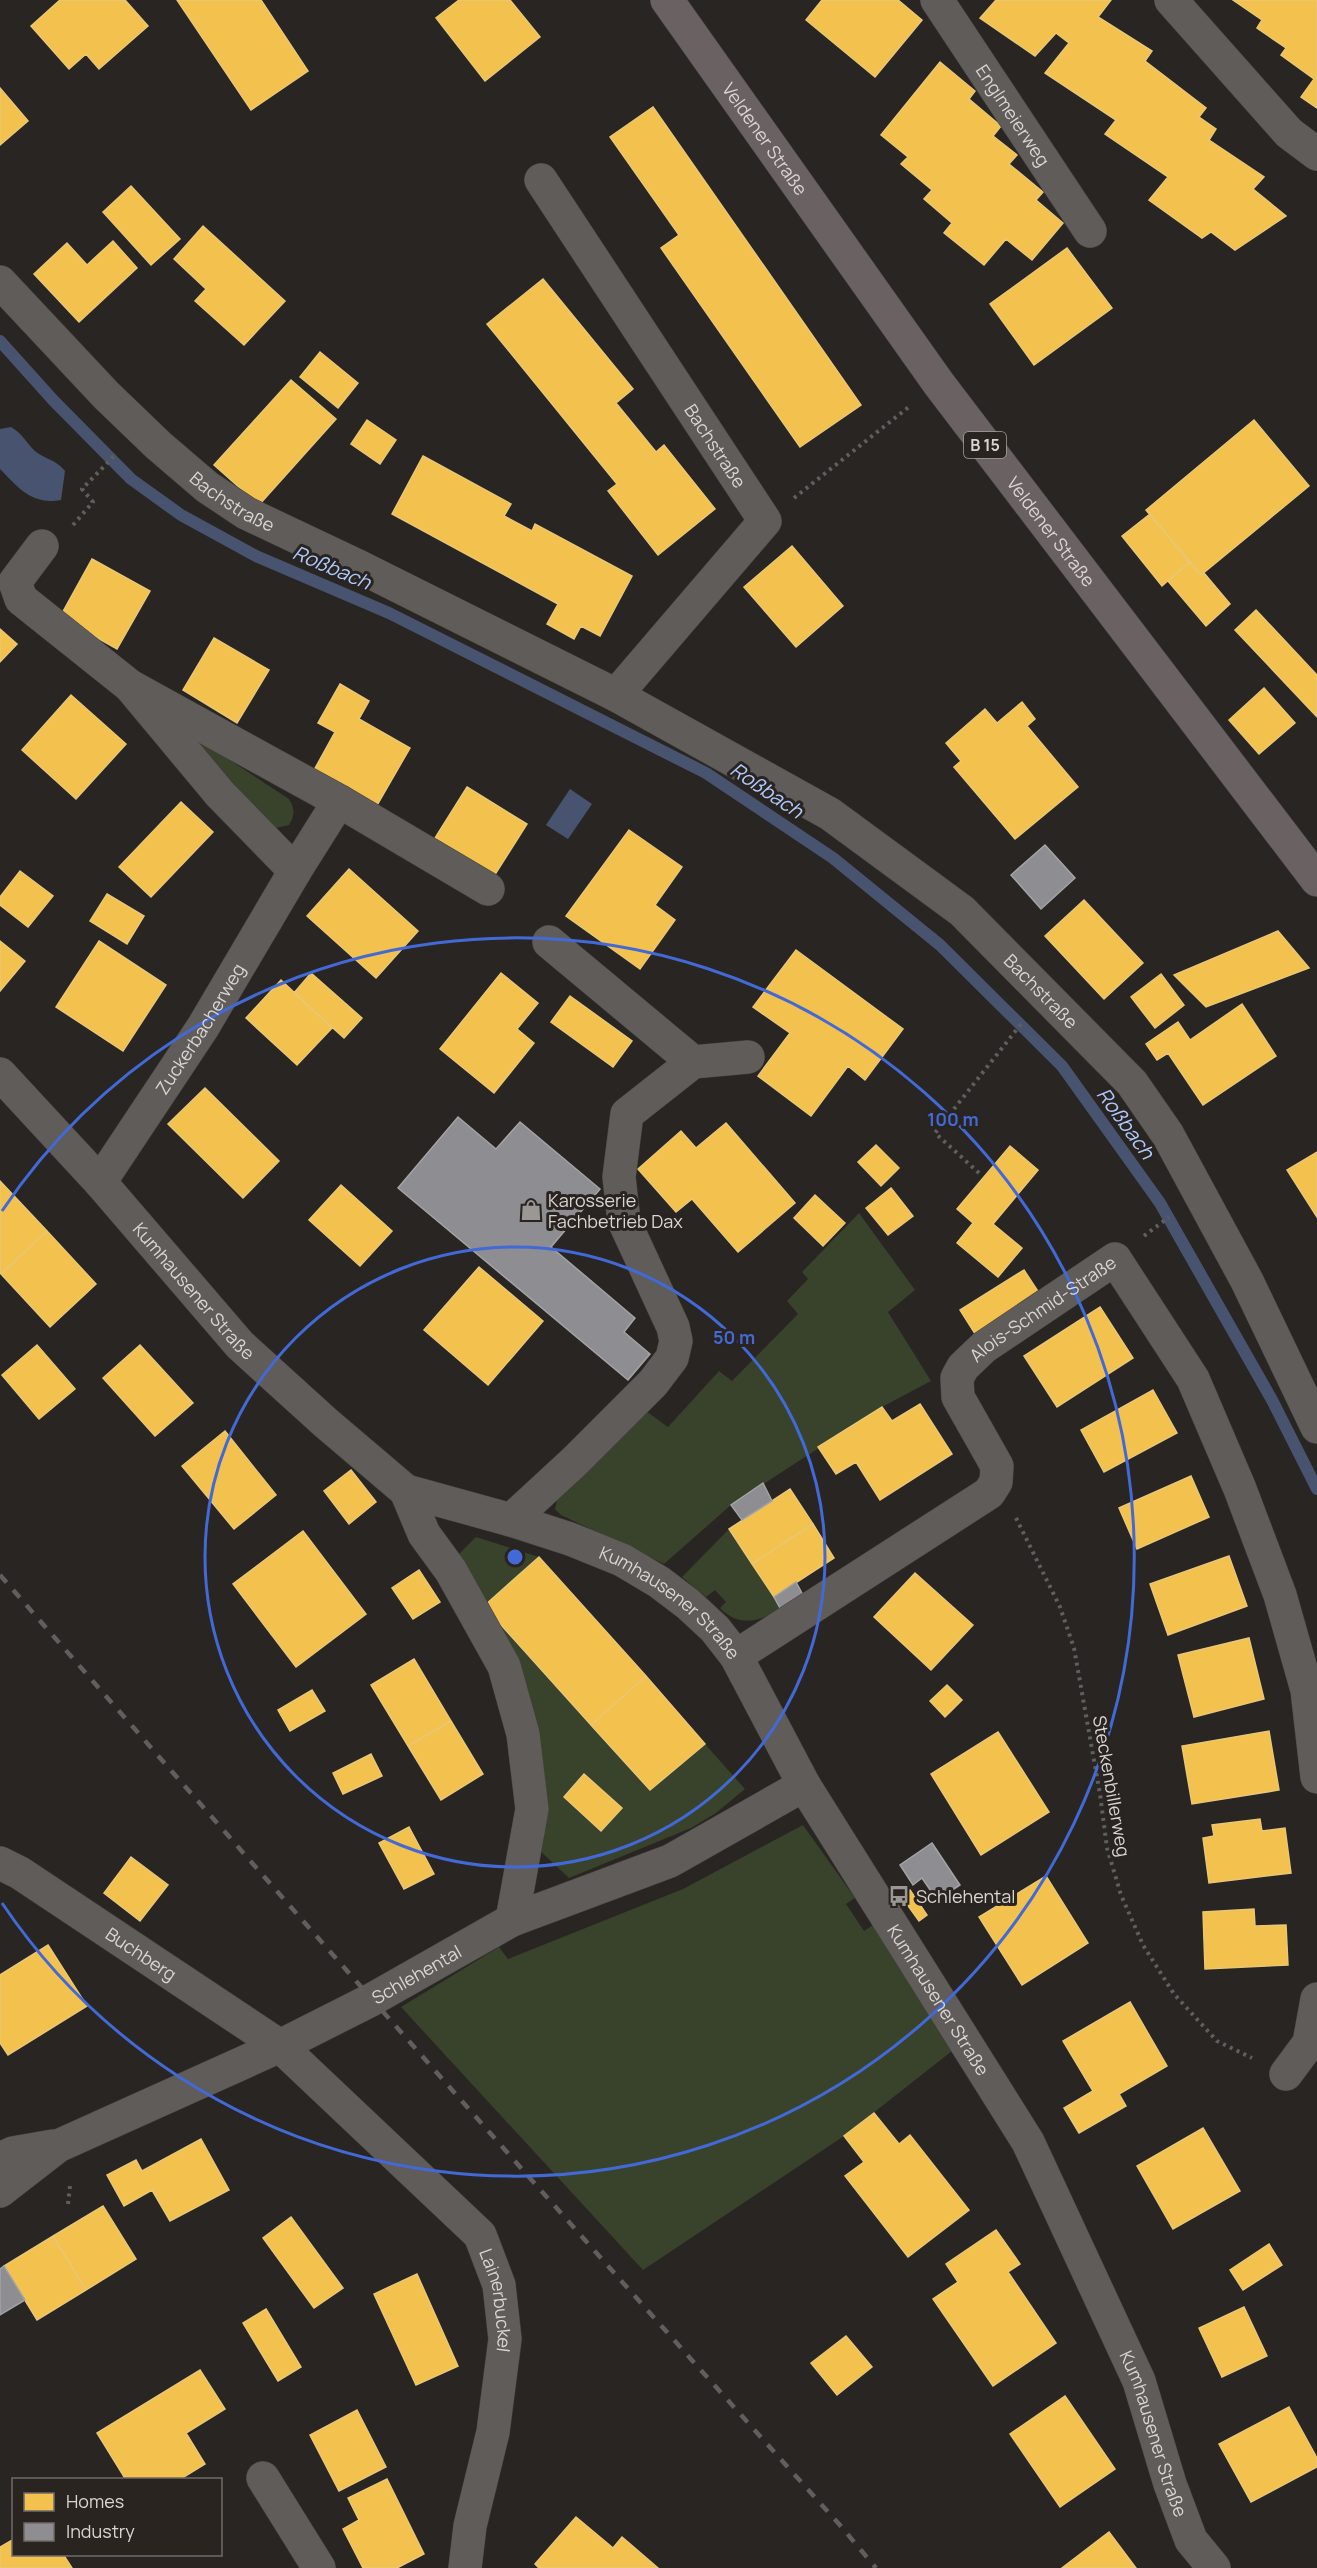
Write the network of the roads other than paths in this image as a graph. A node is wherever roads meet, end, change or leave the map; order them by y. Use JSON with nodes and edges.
{"nodes":[{"id":1,"x":667,"y":0,"type":"edge"},
{"id":2,"x":1171,"y":0,"type":"edge"},
{"id":3,"x":939,"y":4,"type":"edge"},
{"id":4,"x":1317,"y":154,"type":"edge"},
{"id":5,"x":541,"y":180,"type":"dead end"},
{"id":6,"x":1090,"y":231,"type":"dead end"},
{"id":7,"x":0,"y":282,"type":"edge"},
{"id":8,"x":42,"y":546,"type":"road end"},
{"id":9,"x":130,"y":686,"type":"junction"},
{"id":10,"x":616,"y":694,"type":"junction"},
{"id":11,"x":339,"y":801,"type":"junction"},
{"id":12,"x":295,"y":871,"type":"junction"},
{"id":13,"x":1317,"y":880,"type":"edge"},
{"id":14,"x":488,"y":890,"type":"dead end"},
{"id":15,"x":549,"y":942,"type":"dead end"},
{"id":16,"x":747,"y":1058,"type":"dead end"},
{"id":17,"x":693,"y":1062,"type":"junction"},
{"id":18,"x":0,"y":1074,"type":"edge"},
{"id":19,"x":100,"y":1182,"type":"junction"},
{"id":20,"x":1317,"y":1427,"type":"edge"},
{"id":21,"x":406,"y":1491,"type":"junction"},
{"id":22,"x":511,"y":1520,"type":"junction"},
{"id":23,"x":736,"y":1656,"type":"junction"},
{"id":24,"x":1317,"y":1777,"type":"edge"},
{"id":25,"x":804,"y":1785,"type":"junction"},
{"id":26,"x":0,"y":1863,"type":"edge"},
{"id":27,"x":512,"y":1920,"type":"junction"},
{"id":28,"x":1317,"y":1999,"type":"edge"},
{"id":29,"x":280,"y":2046,"type":"junction"},
{"id":30,"x":1286,"y":2074,"type":"road end"},
{"id":31,"x":58,"y":2146,"type":"junction"},
{"id":32,"x":0,"y":2159,"type":"edge"},
{"id":33,"x":0,"y":2191,"type":"edge"},
{"id":34,"x":262,"y":2478,"type":"dead end"},
{"id":35,"x":318,"y":2568,"type":"edge"},
{"id":36,"x":465,"y":2568,"type":"edge"},
{"id":37,"x":1214,"y":2568,"type":"edge"}],
"edges":[{"from":1,"to":13,"type":"main road","name":"Veldener Straße","number":"B 15"},
{"from":2,"to":4,"type":"street"},
{"from":3,"to":6,"type":"street","name":"Englmeierweg"},
{"from":5,"to":10,"type":"street","name":"Bachstraße"},
{"from":7,"to":10,"type":"street","name":"Bachstraße"},
{"from":8,"to":9,"type":"street"},
{"from":9,"to":11,"type":"street"},
{"from":9,"to":12,"type":"street"},
{"from":10,"to":20,"type":"street","name":"Bachstraße"},
{"from":11,"to":12,"type":"street","name":"Zuckerbacherweg"},
{"from":11,"to":14,"type":"street"},
{"from":12,"to":19,"type":"street","name":"Zuckerbacherweg"},
{"from":15,"to":17,"type":"street"},
{"from":16,"to":17,"type":"street"},
{"from":17,"to":22,"type":"street"},
{"from":18,"to":19,"type":"street","name":"Kumhausener Straße"},
{"from":19,"to":21,"type":"street","name":"Kumhausener Straße"},
{"from":21,"to":22,"type":"street","name":"Kumhausener Straße"},
{"from":21,"to":27,"type":"street","name":"Kumhausener Straße"},
{"from":22,"to":23,"type":"street","name":"Kumhausener Straße"},
{"from":23,"to":24,"type":"street","name":"Alois-Schmid-Straße"},
{"from":23,"to":25,"type":"street","name":"Kumhausener Straße"},
{"from":25,"to":27,"type":"street","name":"Schlehental"},
{"from":25,"to":37,"type":"street","name":"Kumhausener Straße"},
{"from":26,"to":29,"type":"street","name":"Buchberg"},
{"from":27,"to":29,"type":"street","name":"Schlehental"},
{"from":28,"to":30,"type":"street"},
{"from":29,"to":31,"type":"street","name":"Schlehental"},
{"from":29,"to":36,"type":"street","name":"Lainerbuckel"},
{"from":31,"to":32,"type":"street","name":"Schlehental"},
{"from":31,"to":33,"type":"street","name":"Schlehental"},
{"from":34,"to":35,"type":"street"}]}
